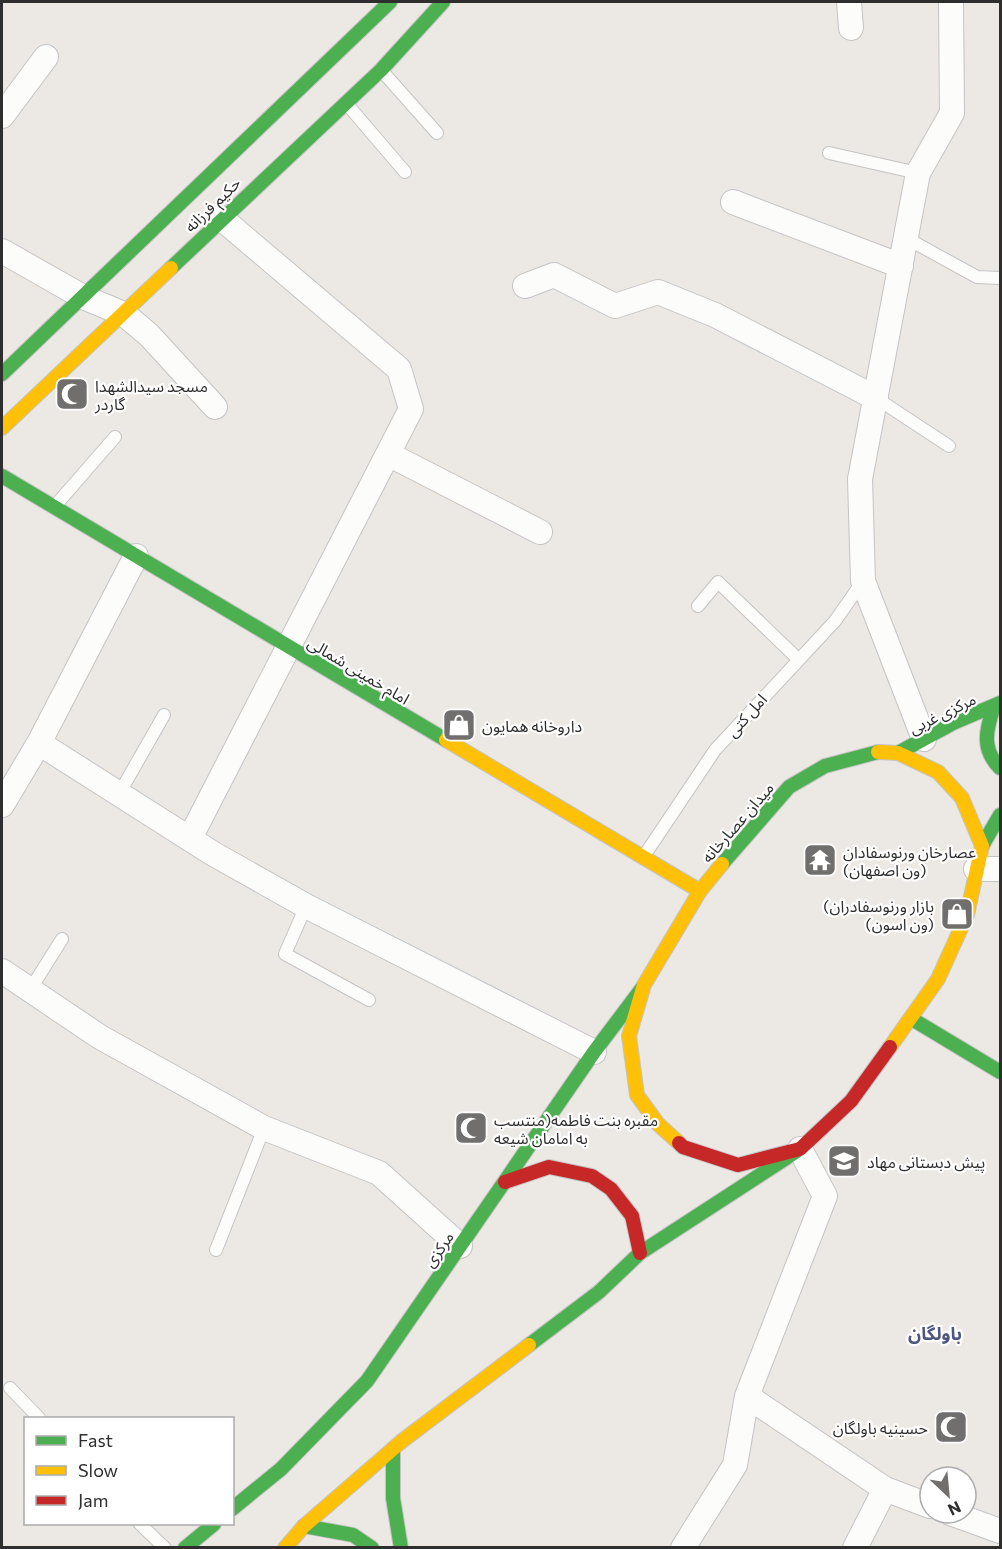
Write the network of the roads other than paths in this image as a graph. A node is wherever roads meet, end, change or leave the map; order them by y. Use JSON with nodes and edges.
{"nodes":[{"id":1,"x":443,"y":2,"type":"edge"},
{"id":2,"x":849,"y":2,"type":"edge"},
{"id":3,"x":951,"y":2,"type":"edge"},
{"id":4,"x":383,"y":4,"type":"edge"},
{"id":5,"x":851,"y":28,"type":"dead end"},
{"id":6,"x":46,"y":57,"type":"dead end"},
{"id":7,"x":381,"y":70,"type":"junction"},
{"id":8,"x":345,"y":102,"type":"junction"},
{"id":9,"x":2,"y":116,"type":"edge"},
{"id":10,"x":437,"y":134,"type":"dead end"},
{"id":11,"x":829,"y":153,"type":"dead end"},
{"id":12,"x":405,"y":172,"type":"dead end"},
{"id":13,"x":918,"y":173,"type":"junction"},
{"id":14,"x":733,"y":202,"type":"dead end"},
{"id":15,"x":221,"y":218,"type":"junction"},
{"id":16,"x":906,"y":238,"type":"junction"},
{"id":17,"x":2,"y":251,"type":"edge"},
{"id":18,"x":901,"y":266,"type":"junction"},
{"id":19,"x":1000,"y":278,"type":"edge"},
{"id":20,"x":525,"y":286,"type":"dead end"},
{"id":21,"x":83,"y":297,"type":"junction"},
{"id":22,"x":124,"y":314,"type":"junction"},
{"id":23,"x":2,"y":374,"type":"edge"},
{"id":24,"x":876,"y":398,"type":"junction"},
{"id":25,"x":215,"y":407,"type":"dead end"},
{"id":26,"x":2,"y":428,"type":"edge"},
{"id":27,"x":115,"y":437,"type":"dead end"},
{"id":28,"x":950,"y":446,"type":"dead end"},
{"id":29,"x":388,"y":454,"type":"junction"},
{"id":30,"x":2,"y":476,"type":"edge"},
{"id":31,"x":54,"y":507,"type":"junction"},
{"id":32,"x":540,"y":532,"type":"dead end"},
{"id":33,"x":136,"y":556,"type":"junction"},
{"id":34,"x":863,"y":581,"type":"junction"},
{"id":35,"x":698,"y":606,"type":"dead end"},
{"id":36,"x":287,"y":647,"type":"junction"},
{"id":37,"x":798,"y":659,"type":"junction"},
{"id":38,"x":997,"y":704,"type":"edge"},
{"id":39,"x":164,"y":715,"type":"dead end"},
{"id":40,"x":924,"y":739,"type":"junction"},
{"id":41,"x":39,"y":743,"type":"junction"},
{"id":42,"x":898,"y":753,"type":"junction"},
{"id":43,"x":1000,"y":768,"type":"edge"},
{"id":44,"x":119,"y":794,"type":"junction"},
{"id":45,"x":2,"y":805,"type":"edge"},
{"id":46,"x":1000,"y":815,"type":"edge"},
{"id":47,"x":190,"y":838,"type":"junction"},
{"id":48,"x":982,"y":846,"type":"junction"},
{"id":49,"x":642,"y":859,"type":"junction"},
{"id":50,"x":976,"y":869,"type":"junction"},
{"id":51,"x":1000,"y":869,"type":"edge"},
{"id":52,"x":700,"y":891,"type":"junction"},
{"id":53,"x":306,"y":906,"type":"junction"},
{"id":54,"x":62,"y":939,"type":"dead end"},
{"id":55,"x":2,"y":971,"type":"edge"},
{"id":56,"x":644,"y":985,"type":"junction"},
{"id":57,"x":30,"y":990,"type":"junction"},
{"id":58,"x":369,"y":1000,"type":"dead end"},
{"id":59,"x":912,"y":1019,"type":"junction"},
{"id":60,"x":594,"y":1052,"type":"junction"},
{"id":61,"x":1000,"y":1072,"type":"edge"},
{"id":62,"x":264,"y":1128,"type":"junction"},
{"id":63,"x":800,"y":1149,"type":"junction"},
{"id":64,"x":505,"y":1182,"type":"junction"},
{"id":65,"x":460,"y":1246,"type":"junction"},
{"id":66,"x":216,"y":1250,"type":"dead end"},
{"id":67,"x":640,"y":1252,"type":"junction"},
{"id":68,"x":9,"y":1388,"type":"dead end"},
{"id":69,"x":747,"y":1396,"type":"junction"},
{"id":70,"x":37,"y":1417,"type":"edge"},
{"id":71,"x":393,"y":1449,"type":"junction"},
{"id":72,"x":885,"y":1489,"type":"junction"},
{"id":73,"x":918,"y":1501,"type":"edge"},
{"id":74,"x":234,"y":1507,"type":"edge"},
{"id":75,"x":978,"y":1523,"type":"edge"},
{"id":76,"x":141,"y":1525,"type":"edge"},
{"id":77,"x":213,"y":1525,"type":"edge"},
{"id":78,"x":304,"y":1526,"type":"junction"},
{"id":79,"x":1000,"y":1531,"type":"edge"},
{"id":80,"x":165,"y":1548,"type":"edge"},
{"id":81,"x":185,"y":1548,"type":"edge"},
{"id":82,"x":285,"y":1548,"type":"edge"},
{"id":83,"x":372,"y":1548,"type":"edge"},
{"id":84,"x":401,"y":1548,"type":"edge"},
{"id":85,"x":683,"y":1548,"type":"edge"},
{"id":86,"x":855,"y":1548,"type":"edge"}],
"edges":[{"from":1,"to":7,"type":"main road","name":"حکیم فرزانه"},
{"from":2,"to":5,"type":"street"},
{"from":3,"to":13,"type":"street"},
{"from":4,"to":21,"type":"main road","name":"حکیم فرزانه"},
{"from":6,"to":9,"type":"street"},
{"from":7,"to":8,"type":"main road","name":"حکیم فرزانه"},
{"from":7,"to":10,"type":"lane"},
{"from":8,"to":12,"type":"lane"},
{"from":8,"to":15,"type":"main road","name":"حکیم فرزانه"},
{"from":11,"to":13,"type":"lane"},
{"from":13,"to":16,"type":"street"},
{"from":14,"to":18,"type":"street"},
{"from":15,"to":22,"type":"main road","name":"حکیم فرزانه"},
{"from":15,"to":29,"type":"street"},
{"from":16,"to":18,"type":"street"},
{"from":16,"to":19,"type":"lane"},
{"from":17,"to":21,"type":"street"},
{"from":18,"to":24,"type":"street"},
{"from":20,"to":24,"type":"street"},
{"from":21,"to":22,"type":"street"},
{"from":21,"to":23,"type":"main road","name":"حکیم فرزانه"},
{"from":22,"to":25,"type":"street"},
{"from":22,"to":26,"type":"main road","name":"حکیم فرزانه"},
{"from":24,"to":28,"type":"lane"},
{"from":24,"to":34,"type":"street"},
{"from":27,"to":31,"type":"lane"},
{"from":29,"to":32,"type":"street"},
{"from":29,"to":36,"type":"street"},
{"from":30,"to":31,"type":"main road","name":"امام خمینی شمالی"},
{"from":31,"to":33,"type":"main road","name":"امام خمینی شمالی"},
{"from":33,"to":36,"type":"main road","name":"امام خمینی شمالی"},
{"from":33,"to":41,"type":"street"},
{"from":34,"to":37,"type":"lane","name":"امل کتی"},
{"from":34,"to":40,"type":"street"},
{"from":35,"to":37,"type":"lane"},
{"from":36,"to":47,"type":"street"},
{"from":36,"to":49,"type":"main road","name":"امام خمینی شمالی"},
{"from":37,"to":49,"type":"lane","name":"امل کتی"},
{"from":38,"to":40,"type":"main road","name":"مرکزی غربی"},
{"from":38,"to":43,"type":"main road"},
{"from":39,"to":44,"type":"lane"},
{"from":40,"to":42,"type":"main road","name":"مرکزی غربی"},
{"from":41,"to":44,"type":"street"},
{"from":41,"to":45,"type":"street"},
{"from":42,"to":48,"type":"main road","name":"میدان عصارخانه"},
{"from":42,"to":52,"type":"main road","name":"میدان عصارخانه"},
{"from":44,"to":47,"type":"street"},
{"from":46,"to":48,"type":"main road"},
{"from":47,"to":53,"type":"street"},
{"from":48,"to":50,"type":"main road","name":"میدان عصارخانه"},
{"from":49,"to":52,"type":"main road","name":"امام خمینی شمالی"},
{"from":50,"to":51,"type":"street"},
{"from":50,"to":59,"type":"main road","name":"میدان عصارخانه"},
{"from":52,"to":56,"type":"main road","name":"میدان عصارخانه"},
{"from":53,"to":58,"type":"lane"},
{"from":53,"to":60,"type":"street"},
{"from":54,"to":57,"type":"lane"},
{"from":55,"to":57,"type":"street"},
{"from":56,"to":60,"type":"main road","name":"مرکزی"},
{"from":56,"to":63,"type":"main road","name":"میدان عصارخانه"},
{"from":57,"to":62,"type":"street"},
{"from":59,"to":61,"type":"main road"},
{"from":59,"to":63,"type":"main road","name":"میدان عصارخانه"},
{"from":60,"to":64,"type":"main road","name":"مرکزی"},
{"from":62,"to":65,"type":"street"},
{"from":62,"to":66,"type":"lane"},
{"from":63,"to":67,"type":"main road"},
{"from":63,"to":69,"type":"street"},
{"from":64,"to":65,"type":"main road","name":"مرکزی"},
{"from":64,"to":67,"type":"main road"},
{"from":65,"to":74,"type":"main road","name":"مرکزی"},
{"from":67,"to":71,"type":"main road"},
{"from":68,"to":70,"type":"lane"},
{"from":69,"to":72,"type":"street"},
{"from":69,"to":85,"type":"street"},
{"from":71,"to":78,"type":"main road"},
{"from":71,"to":84,"type":"main road"},
{"from":72,"to":73,"type":"street"},
{"from":72,"to":86,"type":"street"},
{"from":75,"to":79,"type":"street"},
{"from":76,"to":80,"type":"lane"},
{"from":77,"to":81,"type":"main road"},
{"from":78,"to":82,"type":"main road"},
{"from":78,"to":83,"type":"main road"}]}
